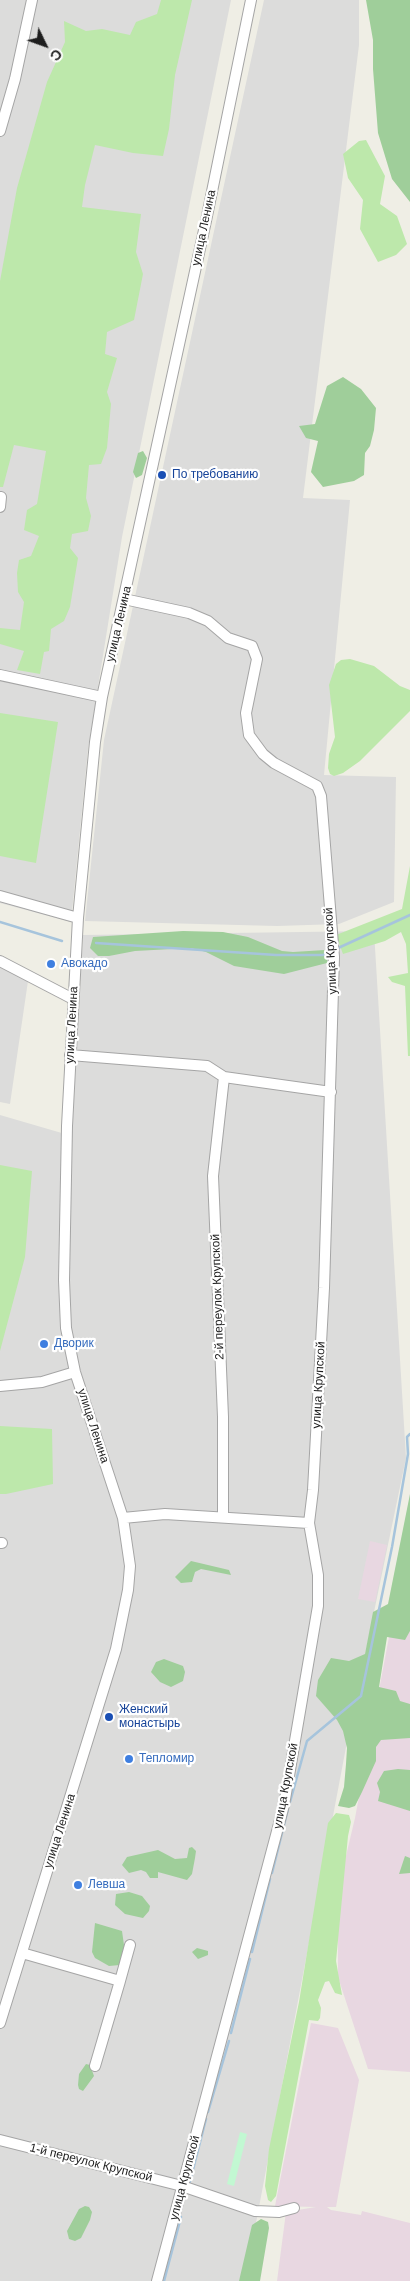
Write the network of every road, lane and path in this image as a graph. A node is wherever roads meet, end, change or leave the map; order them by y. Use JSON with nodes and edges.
{"nodes":[{"id":1,"x":32,"y":0,"type":"edge"},
{"id":2,"x":251,"y":0,"type":"edge"},
{"id":3,"x":0,"y":131,"type":"edge"},
{"id":4,"x":124,"y":599,"type":"junction"},
{"id":5,"x":0,"y":675,"type":"edge"},
{"id":6,"x":102,"y":697,"type":"junction"},
{"id":7,"x":0,"y":896,"type":"edge"},
{"id":8,"x":78,"y":918,"type":"junction"},
{"id":9,"x":0,"y":961,"type":"edge"},
{"id":10,"x":73,"y":999,"type":"junction"},
{"id":11,"x":70,"y":1055,"type":"junction"},
{"id":12,"x":224,"y":1077,"type":"junction"},
{"id":13,"x":331,"y":1092,"type":"junction"},
{"id":14,"x":75,"y":1372,"type":"junction"},
{"id":15,"x":0,"y":1386,"type":"edge"},
{"id":16,"x":223,"y":1517,"type":"junction"},
{"id":17,"x":123,"y":1518,"type":"junction"},
{"id":18,"x":309,"y":1523,"type":"junction"},
{"id":19,"x":130,"y":1945,"type":"dead end"},
{"id":20,"x":22,"y":1953,"type":"junction"},
{"id":21,"x":120,"y":1981,"type":"junction"},
{"id":22,"x":0,"y":2023,"type":"edge"},
{"id":23,"x":96,"y":2066,"type":"dead end"},
{"id":24,"x":0,"y":2140,"type":"edge"},
{"id":25,"x":182,"y":2186,"type":"junction"},
{"id":26,"x":294,"y":2208,"type":"dead end"},
{"id":27,"x":157,"y":2281,"type":"edge"}],
"edges":[{"from":1,"to":3,"type":"street"},
{"from":2,"to":4,"type":"street","name":"улица Ленина"},
{"from":4,"to":6,"type":"street","name":"улица Ленина"},
{"from":4,"to":13,"type":"street","name":"улица Крупской"},
{"from":5,"to":6,"type":"street"},
{"from":6,"to":8,"type":"street","name":"улица Ленина"},
{"from":7,"to":8,"type":"street"},
{"from":8,"to":10,"type":"street","name":"улица Ленина"},
{"from":9,"to":10,"type":"street"},
{"from":10,"to":11,"type":"street","name":"улица Ленина"},
{"from":11,"to":12,"type":"street"},
{"from":11,"to":14,"type":"street","name":"улица Ленина"},
{"from":12,"to":13,"type":"street"},
{"from":12,"to":16,"type":"street","name":"2-й переулок Крупской"},
{"from":13,"to":18,"type":"street","name":"улица Крупской"},
{"from":14,"to":15,"type":"street"},
{"from":14,"to":17,"type":"street","name":"улица Ленина"},
{"from":16,"to":17,"type":"street"},
{"from":16,"to":18,"type":"street"},
{"from":17,"to":20,"type":"street","name":"улица Ленина"},
{"from":18,"to":25,"type":"street","name":"улица Крупской"},
{"from":19,"to":21,"type":"street"},
{"from":20,"to":21,"type":"street"},
{"from":20,"to":22,"type":"street","name":"улица Ленина"},
{"from":21,"to":23,"type":"street"},
{"from":24,"to":25,"type":"street","name":"1-й переулок Крупской"},
{"from":25,"to":26,"type":"street","name":"1-й переулок Крупской"},
{"from":25,"to":27,"type":"street","name":"улица Крупской"}]}
